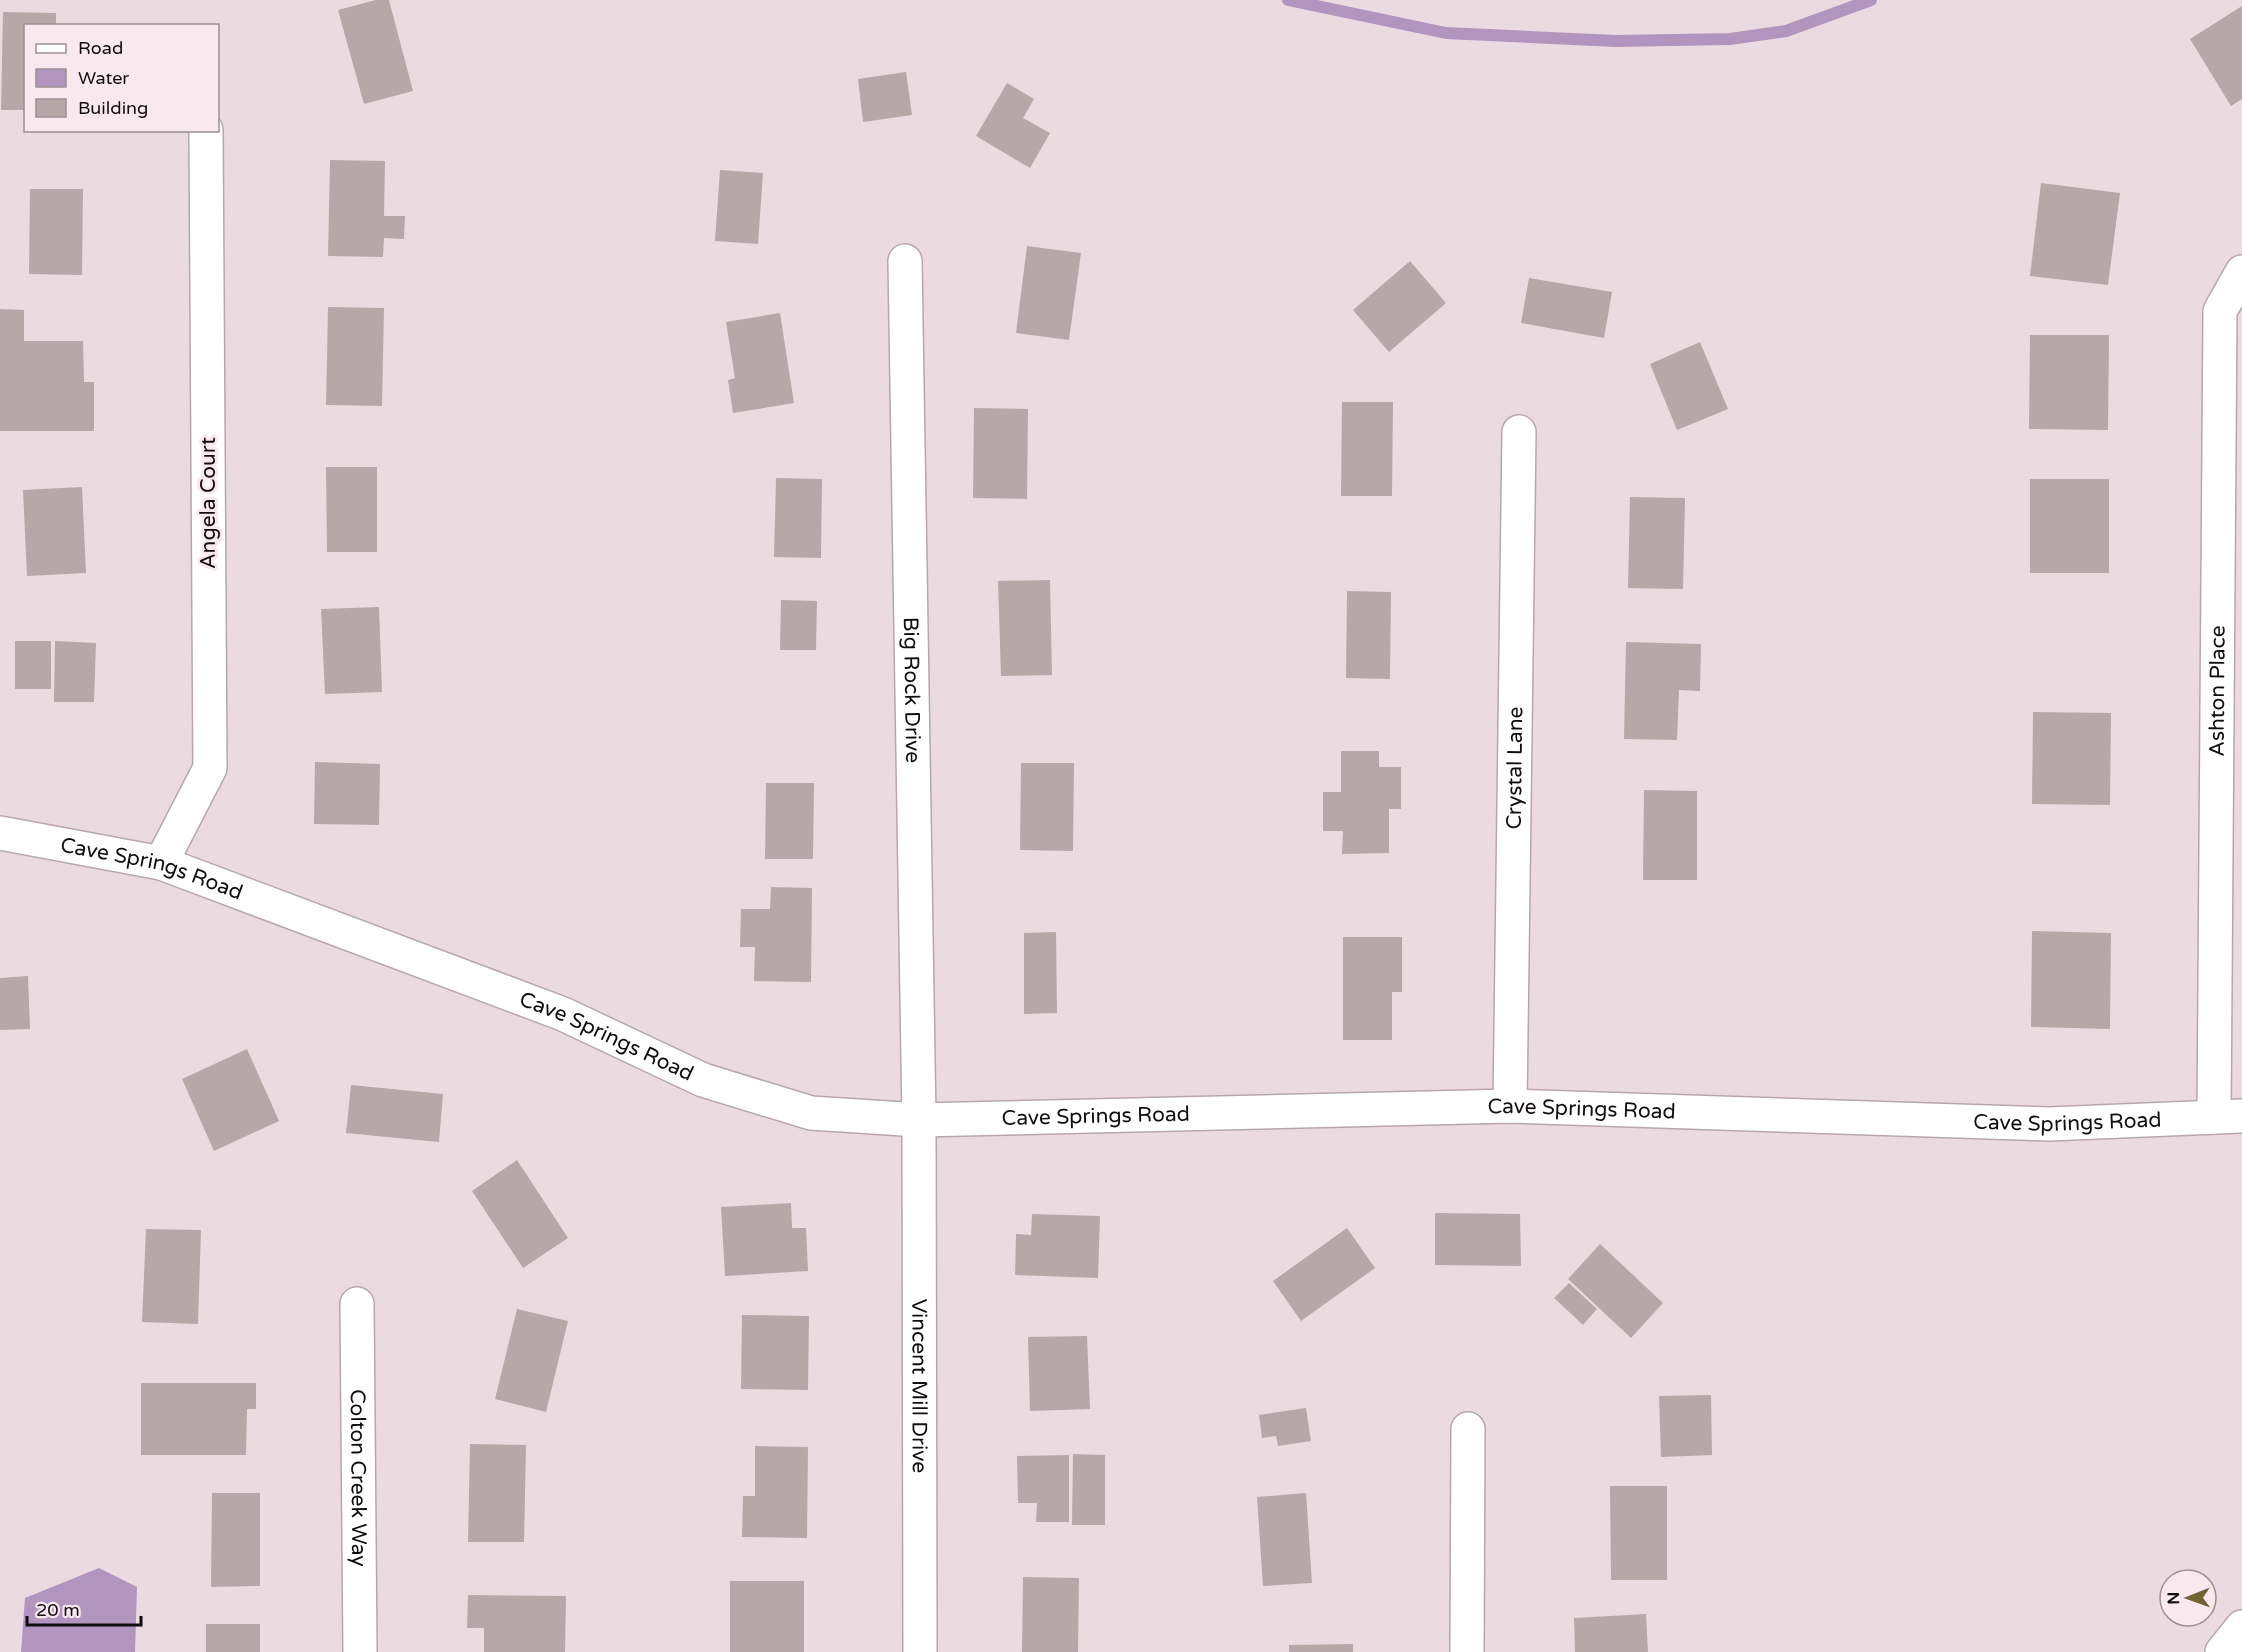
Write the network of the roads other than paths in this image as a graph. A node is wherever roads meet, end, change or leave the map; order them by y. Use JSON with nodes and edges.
{"nodes":[{"id":1,"x":206,"y":132,"type":"edge"},
{"id":2,"x":905,"y":261,"type":"dead end"},
{"id":3,"x":2242,"y":272,"type":"edge"},
{"id":4,"x":1520,"y":432,"type":"dead end"},
{"id":5,"x":0,"y":833,"type":"edge"},
{"id":6,"x":161,"y":863,"type":"junction"},
{"id":7,"x":1510,"y":1106,"type":"junction"},
{"id":8,"x":2228,"y":1116,"type":"edge"},
{"id":9,"x":919,"y":1120,"type":"junction"},
{"id":10,"x":357,"y":1304,"type":"dead end"},
{"id":11,"x":1468,"y":1429,"type":"dead end"},
{"id":12,"x":2242,"y":1627,"type":"edge"},
{"id":13,"x":360,"y":1652,"type":"edge"},
{"id":14,"x":920,"y":1652,"type":"edge"},
{"id":15,"x":1467,"y":1652,"type":"edge"},
{"id":16,"x":2222,"y":1652,"type":"edge"}],
"edges":[{"from":1,"to":6,"type":"street","name":"Angela Court"},
{"from":2,"to":9,"type":"street","name":"Big Rock Drive"},
{"from":3,"to":8,"type":"street","name":"Ashton Place"},
{"from":4,"to":7,"type":"street","name":"Crystal Lane"},
{"from":5,"to":6,"type":"street","name":"Cave Springs Road"},
{"from":6,"to":9,"type":"street","name":"Cave Springs Road"},
{"from":7,"to":8,"type":"street","name":"Cave Springs Road"},
{"from":7,"to":9,"type":"street","name":"Cave Springs Road"},
{"from":9,"to":14,"type":"street","name":"Vincent Mill Drive"},
{"from":10,"to":13,"type":"street","name":"Colton Creek Way"},
{"from":11,"to":15,"type":"street"},
{"from":12,"to":16,"type":"street"}]}
